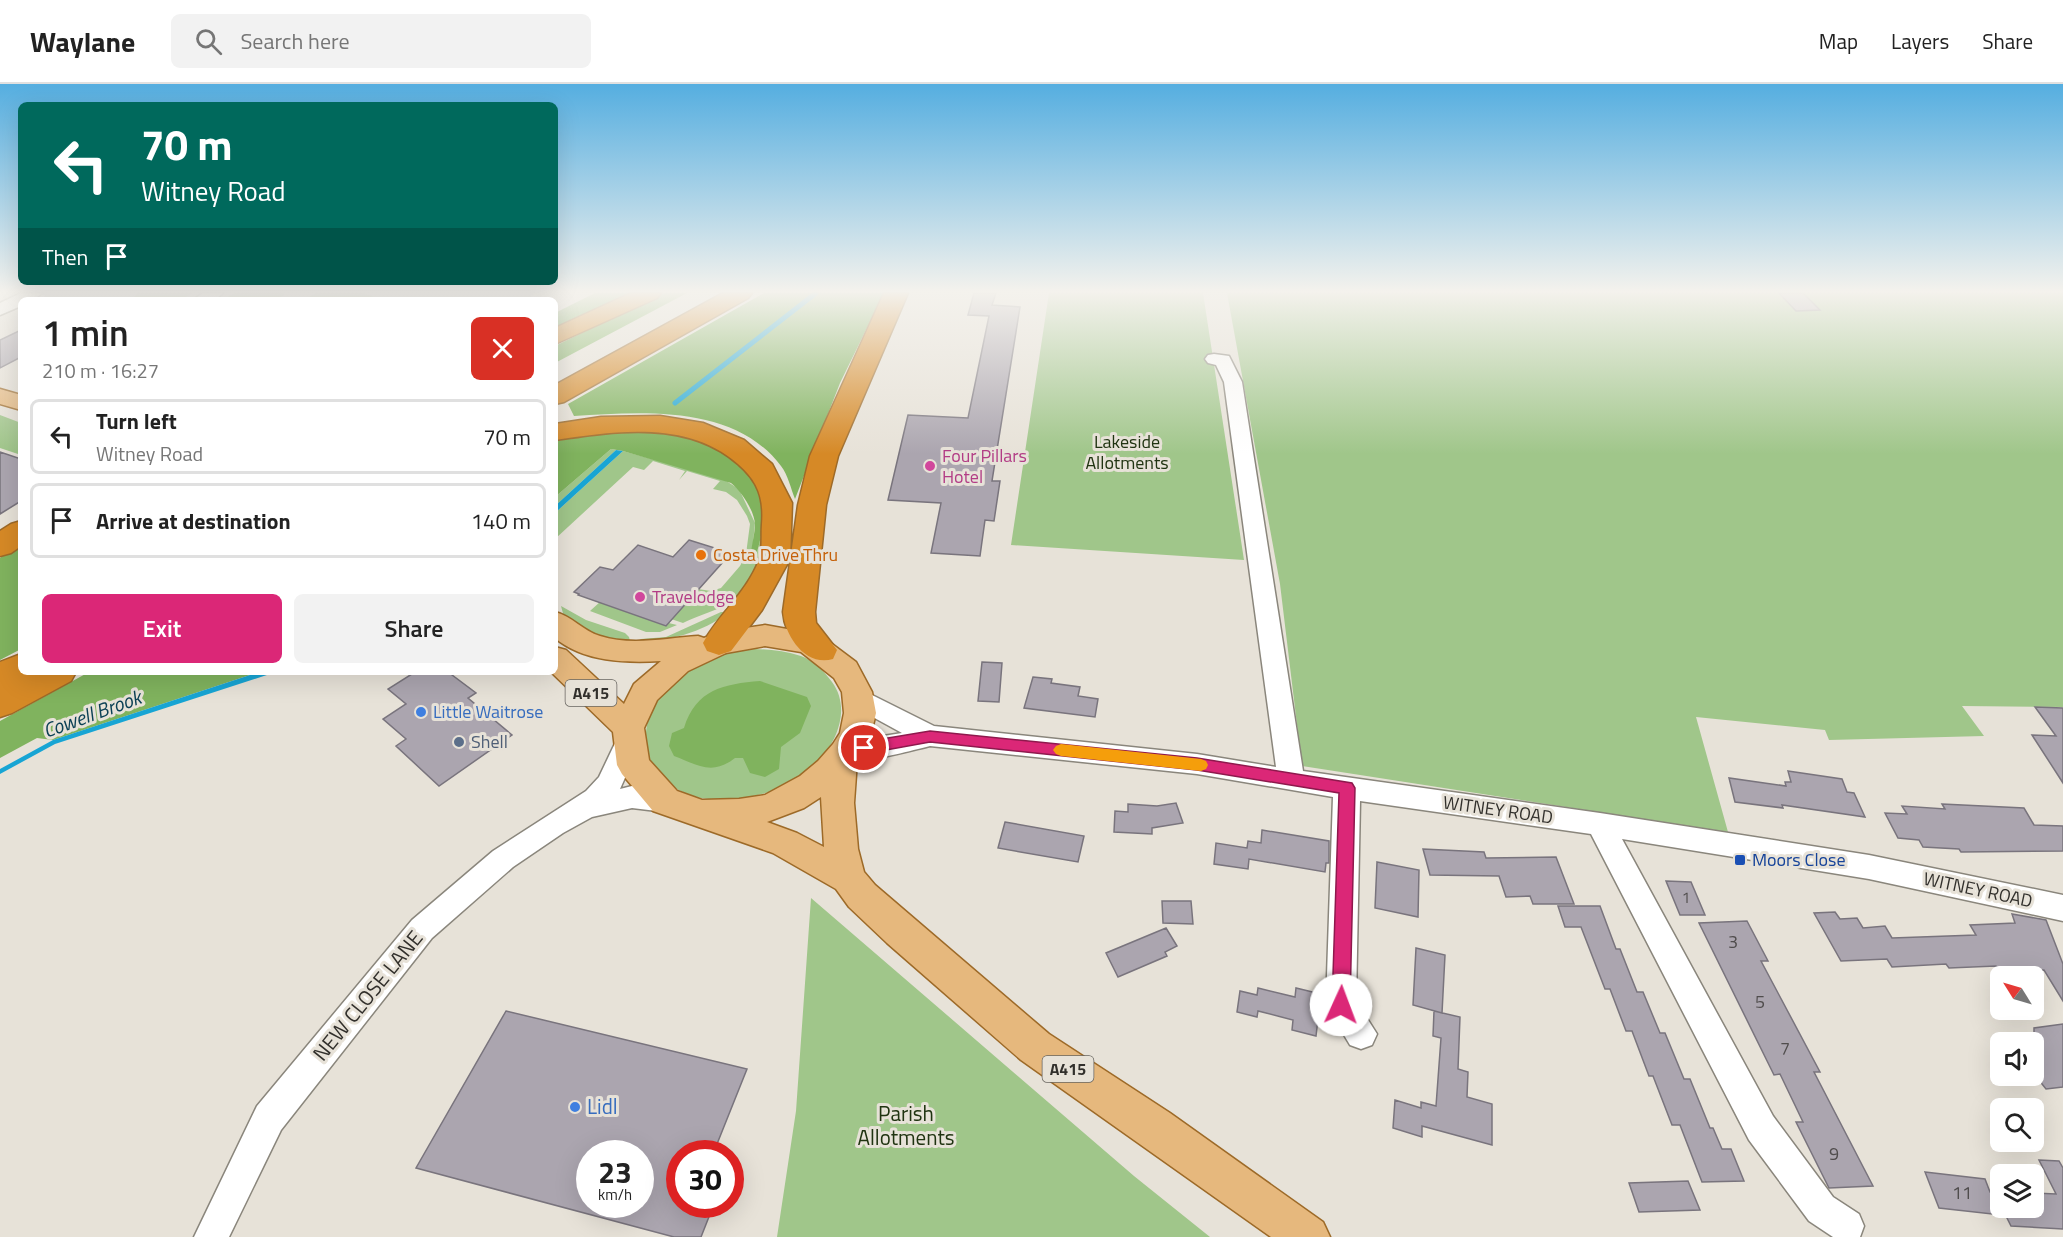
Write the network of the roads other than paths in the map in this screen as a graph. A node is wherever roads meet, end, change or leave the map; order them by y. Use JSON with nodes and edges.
{"nodes":[{"id":1,"x":607,"y":347,"type":"edge"},
{"id":2,"x":643,"y":347,"type":"edge"},
{"id":3,"x":872,"y":347,"type":"edge"},
{"id":4,"x":1214,"y":359,"type":"dead end"},
{"id":5,"x":558,"y":373,"type":"edge"},
{"id":6,"x":558,"y":394,"type":"edge"},
{"id":7,"x":0,"y":396,"type":"edge"},
{"id":8,"x":18,"y":402,"type":"edge"},
{"id":9,"x":558,"y":431,"type":"edge"},
{"id":10,"x":18,"y":533,"type":"edge"},
{"id":11,"x":0,"y":546,"type":"edge"},
{"id":12,"x":558,"y":624,"type":"edge"},
{"id":13,"x":713,"y":645,"type":"junction"},
{"id":14,"x":821,"y":650,"type":"junction"},
{"id":15,"x":558,"y":661,"type":"edge"},
{"id":16,"x":18,"y":668,"type":"edge"},
{"id":17,"x":53,"y":675,"type":"edge"},
{"id":18,"x":0,"y":677,"type":"edge"},
{"id":19,"x":858,"y":697,"type":"junction"},
{"id":20,"x":0,"y":704,"type":"edge"},
{"id":21,"x":628,"y":736,"type":"junction"},
{"id":22,"x":930,"y":736,"type":"junction"},
{"id":23,"x":844,"y":755,"type":"junction"},
{"id":24,"x":1291,"y":780,"type":"junction"},
{"id":25,"x":1347,"y":788,"type":"junction"},
{"id":26,"x":665,"y":801,"type":"junction"},
{"id":27,"x":584,"y":808,"type":"junction"},
{"id":28,"x":705,"y":813,"type":"junction"},
{"id":29,"x":1600,"y":824,"type":"junction"},
{"id":30,"x":848,"y":878,"type":"junction"},
{"id":31,"x":2063,"y":908,"type":"edge"},
{"id":32,"x":1361,"y":1034,"type":"dead end"},
{"id":33,"x":1847,"y":1226,"type":"dead end"},
{"id":34,"x":211,"y":1237,"type":"edge"},
{"id":35,"x":1308,"y":1237,"type":"edge"}],
"edges":[{"from":1,"to":5,"type":"highway"},
{"from":2,"to":6,"type":"highway"},
{"from":3,"to":14,"type":"highway"},
{"from":4,"to":24,"type":"street"},
{"from":7,"to":8,"type":"main road"},
{"from":9,"to":13,"type":"highway"},
{"from":10,"to":11,"type":"highway"},
{"from":12,"to":13,"type":"main road"},
{"from":13,"to":14,"type":"main road"},
{"from":13,"to":21,"type":"main road"},
{"from":14,"to":19,"type":"main road"},
{"from":15,"to":21,"type":"main road","number":"A415"},
{"from":16,"to":18,"type":"highway"},
{"from":17,"to":20,"type":"highway"},
{"from":19,"to":22,"type":"street","name":"WITNEY ROAD"},
{"from":19,"to":23,"type":"main road"},
{"from":21,"to":26,"type":"main road"},
{"from":21,"to":27,"type":"street","name":"NEW CLOSE LANE"},
{"from":22,"to":23,"type":"street","name":"WITNEY ROAD"},
{"from":22,"to":24,"type":"street","name":"WITNEY ROAD"},
{"from":23,"to":28,"type":"main road"},
{"from":23,"to":30,"type":"main road","number":"A415"},
{"from":24,"to":25,"type":"street","name":"WITNEY ROAD"},
{"from":25,"to":29,"type":"street","name":"WITNEY ROAD"},
{"from":25,"to":32,"type":"street"},
{"from":26,"to":27,"type":"street","name":"NEW CLOSE LANE"},
{"from":26,"to":28,"type":"main road"},
{"from":27,"to":34,"type":"street","name":"NEW CLOSE LANE"},
{"from":28,"to":30,"type":"main road","number":"A415"},
{"from":29,"to":31,"type":"street","name":"WITNEY ROAD"},
{"from":29,"to":33,"type":"street"},
{"from":30,"to":35,"type":"main road","number":"A415"}]}
